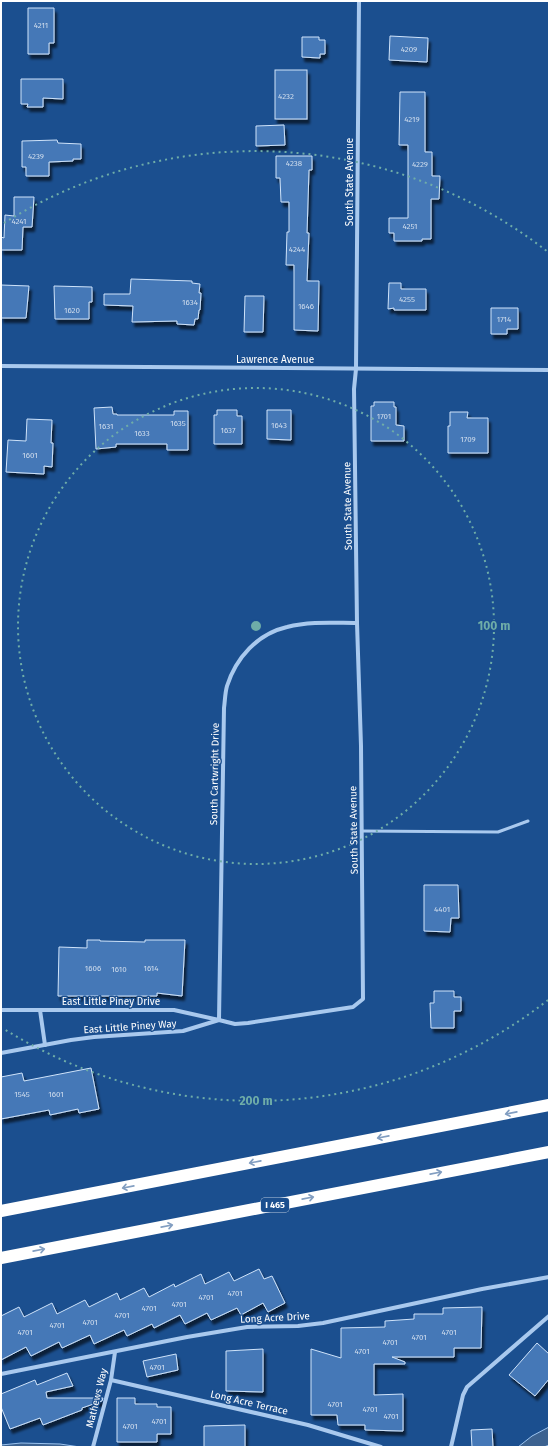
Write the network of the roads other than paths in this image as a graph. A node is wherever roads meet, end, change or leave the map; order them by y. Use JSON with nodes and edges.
{"nodes":[{"id":1,"x":359,"y":1,"type":"edge"},
{"id":2,"x":1,"y":366,"type":"edge"},
{"id":3,"x":356,"y":369,"type":"junction"},
{"id":4,"x":549,"y":370,"type":"edge"},
{"id":5,"x":357,"y":623,"type":"junction"},
{"id":6,"x":528,"y":821,"type":"dead end"},
{"id":7,"x":362,"y":831,"type":"junction"},
{"id":8,"x":353,"y":1007,"type":"joint"},
{"id":9,"x":1,"y":1010,"type":"edge"},
{"id":10,"x":40,"y":1010,"type":"junction"},
{"id":11,"x":219,"y":1020,"type":"junction"},
{"id":12,"x":45,"y":1045,"type":"junction"},
{"id":13,"x":1,"y":1053,"type":"edge"},
{"id":14,"x":549,"y":1105,"type":"edge"},
{"id":15,"x":549,"y":1152,"type":"edge"},
{"id":16,"x":1,"y":1211,"type":"edge"},
{"id":17,"x":1,"y":1258,"type":"edge"},
{"id":18,"x":549,"y":1277,"type":"edge"},
{"id":19,"x":549,"y":1316,"type":"edge"},
{"id":20,"x":115,"y":1352,"type":"junction"},
{"id":21,"x":1,"y":1374,"type":"edge"},
{"id":22,"x":111,"y":1380,"type":"junction"},
{"id":23,"x":93,"y":1446,"type":"edge"},
{"id":24,"x":381,"y":1447,"type":"edge"},
{"id":25,"x":451,"y":1447,"type":"edge"}],
"edges":[{"from":1,"to":3,"type":"street","name":"South State Avenue"},
{"from":2,"to":3,"type":"street","name":"Lawrence Avenue"},
{"from":3,"to":4,"type":"street","name":"Lawrence Avenue"},
{"from":3,"to":5,"type":"street","name":"South State Avenue"},
{"from":5,"to":7,"type":"street","name":"South State Avenue"},
{"from":5,"to":11,"type":"street","name":"South Cartwright Drive"},
{"from":6,"to":7,"type":"lane"},
{"from":7,"to":8,"type":"street","name":"South State Avenue"},
{"from":8,"to":11,"type":"street","name":"East Little Piney Way"},
{"from":9,"to":10,"type":"street","name":"East Little Piney Drive"},
{"from":10,"to":11,"type":"street","name":"East Little Piney Drive"},
{"from":10,"to":12,"type":"street"},
{"from":11,"to":12,"type":"street","name":"East Little Piney Way"},
{"from":12,"to":13,"type":"street","name":"East Little Piney Way"},
{"from":14,"to":16,"type":"highway","one_way":true},
{"from":17,"to":15,"type":"highway","number":"I 465","one_way":true},
{"from":18,"to":20,"type":"street","name":"Long Acre Drive"},
{"from":19,"to":25,"type":"street"},
{"from":20,"to":21,"type":"street","name":"Long Acre Drive"},
{"from":20,"to":22,"type":"street","name":"Mathews Way"},
{"from":22,"to":23,"type":"street","name":"Mathews Way"},
{"from":22,"to":24,"type":"street","name":"Long Acre Terrace"}]}
